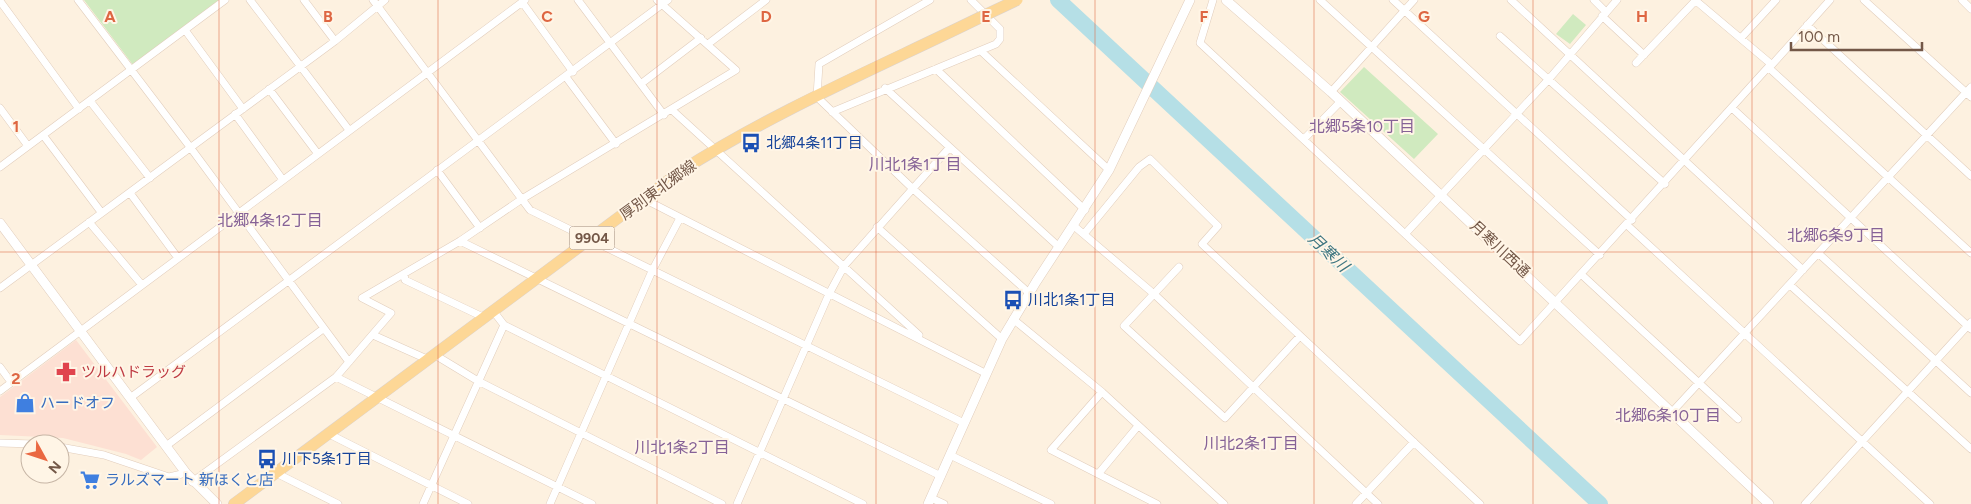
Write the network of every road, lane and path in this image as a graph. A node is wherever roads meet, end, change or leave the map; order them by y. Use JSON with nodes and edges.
{"nodes":[{"id":1,"x":78,"y":0,"type":"edge"},
{"id":2,"x":225,"y":0,"type":"edge"},
{"id":3,"x":250,"y":0,"type":"edge"},
{"id":4,"x":304,"y":0,"type":"edge"},
{"id":5,"x":385,"y":0,"type":"edge"},
{"id":6,"x":578,"y":0,"type":"edge"},
{"id":7,"x":766,"y":0,"type":"edge"},
{"id":8,"x":929,"y":0,"type":"edge"},
{"id":9,"x":971,"y":0,"type":"edge"},
{"id":10,"x":1017,"y":0,"type":"edge"},
{"id":11,"x":1190,"y":0,"type":"edge"},
{"id":12,"x":1213,"y":0,"type":"edge"},
{"id":13,"x":1226,"y":0,"type":"edge"},
{"id":14,"x":1320,"y":0,"type":"edge"},
{"id":15,"x":1393,"y":0,"type":"edge"},
{"id":16,"x":1414,"y":0,"type":"edge"},
{"id":17,"x":1511,"y":0,"type":"edge"},
{"id":18,"x":1594,"y":0,"type":"edge"},
{"id":19,"x":1617,"y":0,"type":"edge"},
{"id":20,"x":1695,"y":0,"type":"edge"},
{"id":21,"x":1776,"y":0,"type":"edge"},
{"id":22,"x":1830,"y":0,"type":"edge"},
{"id":23,"x":1864,"y":0,"type":"edge"},
{"id":24,"x":1962,"y":0,"type":"edge"},
{"id":25,"x":0,"y":1,"type":"edge"},
{"id":26,"x":524,"y":1,"type":"edge"},
{"id":27,"x":662,"y":2,"type":"edge"},
{"id":28,"x":376,"y":3,"type":"edge"},
{"id":29,"x":1971,"y":9,"type":"edge"},
{"id":30,"x":1405,"y":10,"type":"junction"},
{"id":31,"x":1604,"y":14,"type":"junction"},
{"id":32,"x":1807,"y":25,"type":"junction"},
{"id":33,"x":185,"y":30,"type":"junction"},
{"id":34,"x":1500,"y":36,"type":"dead end"},
{"id":35,"x":702,"y":38,"type":"junction"},
{"id":36,"x":1741,"y":38,"type":"junction"},
{"id":37,"x":335,"y":41,"type":"junction"},
{"id":38,"x":610,"y":42,"type":"junction"},
{"id":39,"x":708,"y":44,"type":"junction"},
{"id":40,"x":1373,"y":48,"type":"junction"},
{"id":41,"x":982,"y":52,"type":"junction"},
{"id":42,"x":1569,"y":54,"type":"junction"},
{"id":43,"x":1644,"y":55,"type":"junction"},
{"id":44,"x":1636,"y":63,"type":"dead end"},
{"id":45,"x":1771,"y":64,"type":"junction"},
{"id":46,"x":299,"y":67,"type":"junction"},
{"id":47,"x":936,"y":69,"type":"junction"},
{"id":48,"x":130,"y":70,"type":"junction"},
{"id":49,"x":427,"y":72,"type":"junction"},
{"id":50,"x":574,"y":72,"type":"junction"},
{"id":51,"x":566,"y":77,"type":"junction"},
{"id":52,"x":1549,"y":79,"type":"junction"},
{"id":53,"x":642,"y":82,"type":"junction"},
{"id":54,"x":886,"y":88,"type":"junction"},
{"id":55,"x":269,"y":89,"type":"junction"},
{"id":56,"x":1332,"y":92,"type":"junction"},
{"id":57,"x":1969,"y":92,"type":"edge"},
{"id":58,"x":817,"y":97,"type":"junction"},
{"id":59,"x":90,"y":100,"type":"junction"},
{"id":60,"x":1341,"y":101,"type":"junction"},
{"id":61,"x":0,"y":108,"type":"edge"},
{"id":62,"x":243,"y":108,"type":"junction"},
{"id":63,"x":1732,"y":108,"type":"junction"},
{"id":64,"x":79,"y":109,"type":"junction"},
{"id":65,"x":672,"y":110,"type":"junction"},
{"id":66,"x":832,"y":112,"type":"junction"},
{"id":67,"x":1518,"y":112,"type":"junction"},
{"id":68,"x":235,"y":114,"type":"junction"},
{"id":69,"x":664,"y":114,"type":"junction"},
{"id":70,"x":350,"y":130,"type":"junction"},
{"id":71,"x":43,"y":135,"type":"junction"},
{"id":72,"x":1927,"y":135,"type":"junction"},
{"id":73,"x":1304,"y":139,"type":"junction"},
{"id":74,"x":478,"y":140,"type":"junction"},
{"id":75,"x":616,"y":144,"type":"junction"},
{"id":76,"x":28,"y":146,"type":"junction"},
{"id":77,"x":190,"y":147,"type":"junction"},
{"id":78,"x":949,"y":148,"type":"junction"},
{"id":79,"x":715,"y":149,"type":"junction"},
{"id":80,"x":1484,"y":150,"type":"junction"},
{"id":81,"x":318,"y":154,"type":"junction"},
{"id":82,"x":1684,"y":162,"type":"junction"},
{"id":83,"x":0,"y":167,"type":"edge"},
{"id":84,"x":437,"y":170,"type":"junction"},
{"id":85,"x":1109,"y":170,"type":"junction"},
{"id":86,"x":1971,"y":176,"type":"edge"},
{"id":87,"x":1889,"y":177,"type":"junction"},
{"id":88,"x":150,"y":178,"type":"junction"},
{"id":89,"x":283,"y":180,"type":"junction"},
{"id":90,"x":1665,"y":184,"type":"junction"},
{"id":91,"x":912,"y":188,"type":"junction"},
{"id":92,"x":130,"y":193,"type":"junction"},
{"id":93,"x":1442,"y":195,"type":"junction"},
{"id":94,"x":522,"y":199,"type":"junction"},
{"id":95,"x":644,"y":199,"type":"junction"},
{"id":96,"x":1084,"y":210,"type":"junction"},
{"id":97,"x":100,"y":212,"type":"junction"},
{"id":98,"x":239,"y":213,"type":"junction"},
{"id":99,"x":680,"y":218,"type":"junction"},
{"id":100,"x":1851,"y":218,"type":"junction"},
{"id":101,"x":89,"y":222,"type":"junction"},
{"id":102,"x":1630,"y":222,"type":"junction"},
{"id":103,"x":0,"y":223,"type":"edge"},
{"id":104,"x":1074,"y":226,"type":"junction"},
{"id":105,"x":878,"y":227,"type":"junction"},
{"id":106,"x":480,"y":228,"type":"junction"},
{"id":107,"x":1084,"y":234,"type":"junction"},
{"id":108,"x":1405,"y":234,"type":"junction"},
{"id":109,"x":590,"y":240,"type":"junction"},
{"id":110,"x":460,"y":241,"type":"junction"},
{"id":111,"x":1059,"y":247,"type":"junction"},
{"id":112,"x":1818,"y":253,"type":"junction"},
{"id":113,"x":1971,"y":253,"type":"edge"},
{"id":114,"x":1600,"y":255,"type":"junction"},
{"id":115,"x":178,"y":258,"type":"junction"},
{"id":116,"x":30,"y":264,"type":"junction"},
{"id":117,"x":844,"y":266,"type":"junction"},
{"id":118,"x":1179,"y":267,"type":"dead end"},
{"id":119,"x":1803,"y":270,"type":"junction"},
{"id":120,"x":652,"y":271,"type":"junction"},
{"id":121,"x":404,"y":274,"type":"junction"},
{"id":122,"x":1582,"y":275,"type":"junction"},
{"id":123,"x":536,"y":279,"type":"junction"},
{"id":124,"x":288,"y":281,"type":"junction"},
{"id":125,"x":1790,"y":284,"type":"junction"},
{"id":126,"x":142,"y":285,"type":"junction"},
{"id":127,"x":0,"y":288,"type":"edge"},
{"id":128,"x":1029,"y":293,"type":"junction"},
{"id":129,"x":829,"y":294,"type":"junction"},
{"id":130,"x":1154,"y":294,"type":"junction"},
{"id":131,"x":1556,"y":304,"type":"junction"},
{"id":132,"x":490,"y":315,"type":"junction"},
{"id":133,"x":1013,"y":319,"type":"junction"},
{"id":134,"x":630,"y":323,"type":"junction"},
{"id":135,"x":504,"y":325,"type":"junction"},
{"id":136,"x":1970,"y":325,"type":"edge"},
{"id":137,"x":323,"y":329,"type":"junction"},
{"id":138,"x":80,"y":331,"type":"junction"},
{"id":139,"x":1745,"y":332,"type":"junction"},
{"id":140,"x":373,"y":335,"type":"junction"},
{"id":141,"x":1300,"y":336,"type":"junction"},
{"id":142,"x":1002,"y":339,"type":"junction"},
{"id":143,"x":925,"y":340,"type":"junction"},
{"id":144,"x":806,"y":346,"type":"junction"},
{"id":145,"x":432,"y":358,"type":"junction"},
{"id":146,"x":1935,"y":361,"type":"junction"},
{"id":147,"x":349,"y":362,"type":"junction"},
{"id":148,"x":0,"y":367,"type":"edge"},
{"id":149,"x":985,"y":373,"type":"junction"},
{"id":150,"x":336,"y":377,"type":"junction"},
{"id":151,"x":605,"y":378,"type":"junction"},
{"id":152,"x":478,"y":381,"type":"junction"},
{"id":153,"x":12,"y":382,"type":"junction"},
{"id":154,"x":1699,"y":383,"type":"junction"},
{"id":155,"x":1253,"y":387,"type":"junction"},
{"id":156,"x":0,"y":391,"type":"edge"},
{"id":157,"x":1102,"y":392,"type":"junction"},
{"id":158,"x":1907,"y":392,"type":"junction"},
{"id":159,"x":1971,"y":393,"type":"edge"},
{"id":160,"x":379,"y":397,"type":"junction"},
{"id":161,"x":130,"y":398,"type":"junction"},
{"id":162,"x":784,"y":399,"type":"junction"},
{"id":163,"x":1672,"y":412,"type":"junction"},
{"id":164,"x":1738,"y":419,"type":"dead end"},
{"id":165,"x":964,"y":423,"type":"junction"},
{"id":166,"x":1138,"y":426,"type":"junction"},
{"id":167,"x":329,"y":434,"type":"junction"},
{"id":168,"x":454,"y":434,"type":"junction"},
{"id":169,"x":581,"y":434,"type":"junction"},
{"id":170,"x":1862,"y":441,"type":"junction"},
{"id":171,"x":1414,"y":442,"type":"junction"},
{"id":172,"x":0,"y":443,"type":"edge"},
{"id":173,"x":20,"y":444,"type":"edge"},
{"id":174,"x":166,"y":446,"type":"junction"},
{"id":175,"x":70,"y":449,"type":"edge"},
{"id":176,"x":1971,"y":449,"type":"edge"},
{"id":177,"x":759,"y":453,"type":"junction"},
{"id":178,"x":950,"y":455,"type":"junction"},
{"id":179,"x":186,"y":473,"type":"junction"},
{"id":180,"x":276,"y":473,"type":"junction"},
{"id":181,"x":1099,"y":473,"type":"junction"},
{"id":182,"x":941,"y":476,"type":"junction"},
{"id":183,"x":192,"y":482,"type":"junction"},
{"id":184,"x":432,"y":486,"type":"junction"},
{"id":185,"x":557,"y":487,"type":"junction"},
{"id":186,"x":1366,"y":493,"type":"junction"},
{"id":187,"x":930,"y":501,"type":"edge"},
{"id":188,"x":216,"y":504,"type":"edge"},
{"id":189,"x":234,"y":504,"type":"edge"},
{"id":190,"x":338,"y":504,"type":"edge"},
{"id":191,"x":423,"y":504,"type":"edge"},
{"id":192,"x":468,"y":504,"type":"edge"},
{"id":193,"x":550,"y":504,"type":"edge"},
{"id":194,"x":592,"y":504,"type":"edge"},
{"id":195,"x":722,"y":504,"type":"edge"},
{"id":196,"x":737,"y":504,"type":"edge"},
{"id":197,"x":863,"y":504,"type":"edge"},
{"id":198,"x":944,"y":504,"type":"edge"},
{"id":199,"x":1051,"y":504,"type":"edge"},
{"id":200,"x":1156,"y":504,"type":"edge"},
{"id":201,"x":1224,"y":504,"type":"edge"},
{"id":202,"x":1356,"y":504,"type":"edge"},
{"id":203,"x":1378,"y":504,"type":"edge"},
{"id":204,"x":1480,"y":504,"type":"edge"},
{"id":205,"x":1769,"y":504,"type":"edge"},
{"id":206,"x":1805,"y":504,"type":"edge"},
{"id":207,"x":1930,"y":504,"type":"edge"}],
"edges":[{"from":1,"to":48,"type":"street"},
{"from":2,"to":33,"type":"street"},
{"from":3,"to":46,"type":"street"},
{"from":4,"to":37,"type":"street"},
{"from":5,"to":28,"type":"street"},
{"from":6,"to":38,"type":"street"},
{"from":7,"to":39,"type":"street"},
{"from":8,"to":58,"type":"street"},
{"from":9,"to":41,"type":"street"},
{"from":10,"to":58,"type":"main road","name":"厚別東北郷線","number":"9904","bridge":true},
{"from":11,"to":85,"type":"street"},
{"from":12,"to":73,"type":"street"},
{"from":13,"to":56,"type":"street","name":"月寒川西通"},
{"from":14,"to":40,"type":"street"},
{"from":15,"to":30,"type":"street"},
{"from":16,"to":30,"type":"street"},
{"from":17,"to":42,"type":"street"},
{"from":18,"to":31,"type":"street"},
{"from":19,"to":31,"type":"street"},
{"from":20,"to":36,"type":"street"},
{"from":20,"to":43,"type":"street"},
{"from":21,"to":36,"type":"street"},
{"from":22,"to":32,"type":"street"},
{"from":23,"to":57,"type":"street"},
{"from":24,"to":29,"type":"street"},
{"from":25,"to":64,"type":"street"},
{"from":26,"to":49,"type":"street"},
{"from":26,"to":50,"type":"street"},
{"from":27,"to":35,"type":"street"},
{"from":27,"to":38,"type":"street"},
{"from":28,"to":37,"type":"street"},
{"from":28,"to":49,"type":"street"},
{"from":30,"to":40,"type":"street"},
{"from":30,"to":67,"type":"street"},
{"from":31,"to":42,"type":"street"},
{"from":31,"to":43,"type":"street"},
{"from":32,"to":45,"type":"street"},
{"from":32,"to":72,"type":"street"},
{"from":33,"to":48,"type":"street"},
{"from":33,"to":62,"type":"street"},
{"from":34,"to":52,"type":"street"},
{"from":35,"to":39,"type":"street"},
{"from":35,"to":53,"type":"street"},
{"from":36,"to":45,"type":"street"},
{"from":37,"to":46,"type":"street"},
{"from":38,"to":50,"type":"street"},
{"from":38,"to":53,"type":"street"},
{"from":39,"to":65,"type":"street"},
{"from":40,"to":56,"type":"street"},
{"from":40,"to":80,"type":"street"},
{"from":41,"to":47,"type":"street"},
{"from":41,"to":85,"type":"street"},
{"from":42,"to":52,"type":"street"},
{"from":42,"to":82,"type":"street"},
{"from":43,"to":44,"type":"street"},
{"from":45,"to":63,"type":"street"},
{"from":45,"to":87,"type":"street"},
{"from":46,"to":55,"type":"street"},
{"from":46,"to":70,"type":"street"},
{"from":47,"to":54,"type":"street"},
{"from":47,"to":96,"type":"street"},
{"from":48,"to":59,"type":"street"},
{"from":48,"to":77,"type":"street"},
{"from":49,"to":70,"type":"street"},
{"from":49,"to":74,"type":"street"},
{"from":50,"to":51,"type":"street"},
{"from":51,"to":74,"type":"street"},
{"from":51,"to":75,"type":"street"},
{"from":52,"to":67,"type":"street"},
{"from":52,"to":90,"type":"street"},
{"from":53,"to":69,"type":"street"},
{"from":54,"to":66,"type":"street"},
{"from":54,"to":78,"type":"street"},
{"from":55,"to":62,"type":"street"},
{"from":55,"to":81,"type":"street"},
{"from":56,"to":60,"type":"street","name":"月寒川西通"},
{"from":57,"to":72,"type":"street"},
{"from":58,"to":66,"type":"street"},
{"from":58,"to":79,"type":"main road","name":"厚別東北郷線","number":"9904"},
{"from":59,"to":64,"type":"street"},
{"from":59,"to":88,"type":"street"},
{"from":60,"to":73,"type":"street"},
{"from":60,"to":93,"type":"street","name":"月寒川西通"},
{"from":61,"to":76,"type":"street"},
{"from":62,"to":68,"type":"street"},
{"from":63,"to":82,"type":"street"},
{"from":63,"to":100,"type":"street"},
{"from":64,"to":71,"type":"street"},
{"from":65,"to":69,"type":"street"},
{"from":65,"to":79,"type":"street"},
{"from":66,"to":91,"type":"street"},
{"from":67,"to":80,"type":"street"},
{"from":67,"to":102,"type":"street"},
{"from":68,"to":77,"type":"street"},
{"from":68,"to":89,"type":"street"},
{"from":69,"to":75,"type":"street"},
{"from":70,"to":81,"type":"street"},
{"from":71,"to":76,"type":"street"},
{"from":71,"to":97,"type":"street"},
{"from":72,"to":86,"type":"street"},
{"from":72,"to":87,"type":"street"},
{"from":73,"to":108,"type":"street"},
{"from":74,"to":84,"type":"street"},
{"from":74,"to":94,"type":"street"},
{"from":75,"to":94,"type":"street"},
{"from":76,"to":83,"type":"street"},
{"from":77,"to":88,"type":"street"},
{"from":77,"to":98,"type":"street"},
{"from":78,"to":91,"type":"street"},
{"from":78,"to":111,"type":"street"},
{"from":79,"to":95,"type":"main road","name":"厚別東北郷線","number":"9904"},
{"from":79,"to":117,"type":"street"},
{"from":80,"to":93,"type":"street"},
{"from":80,"to":114,"type":"street"},
{"from":81,"to":89,"type":"street"},
{"from":82,"to":90,"type":"street"},
{"from":82,"to":119,"type":"street"},
{"from":84,"to":106,"type":"street"},
{"from":84,"to":124,"type":"street"},
{"from":85,"to":96,"type":"street"},
{"from":87,"to":100,"type":"street"},
{"from":87,"to":113,"type":"street"},
{"from":88,"to":92,"type":"street"},
{"from":89,"to":98,"type":"street"},
{"from":90,"to":102,"type":"street"},
{"from":91,"to":105,"type":"street"},
{"from":91,"to":128,"type":"street"},
{"from":92,"to":97,"type":"street"},
{"from":92,"to":115,"type":"street"},
{"from":93,"to":108,"type":"street"},
{"from":93,"to":131,"type":"street","name":"月寒川西通"},
{"from":94,"to":106,"type":"street"},
{"from":94,"to":109,"type":"street"},
{"from":95,"to":99,"type":"street"},
{"from":95,"to":109,"type":"main road","name":"厚別東北郷線","number":"9904"},
{"from":96,"to":104,"type":"street"},
{"from":97,"to":101,"type":"street"},
{"from":98,"to":115,"type":"street"},
{"from":98,"to":124,"type":"street"},
{"from":99,"to":120,"type":"street"},
{"from":99,"to":129,"type":"street"},
{"from":100,"to":112,"type":"street"},
{"from":100,"to":136,"type":"street"},
{"from":101,"to":116,"type":"street"},
{"from":101,"to":126,"type":"street"},
{"from":102,"to":114,"type":"street"},
{"from":102,"to":139,"type":"street"},
{"from":103,"to":116,"type":"street"},
{"from":104,"to":107,"type":"street"},
{"from":104,"to":111,"type":"street"},
{"from":105,"to":117,"type":"street"},
{"from":105,"to":142,"type":"street"},
{"from":106,"to":110,"type":"street"},
{"from":107,"to":130,"type":"street"},
{"from":107,"to":141,"type":"street"},
{"from":108,"to":131,"type":"street"},
{"from":109,"to":120,"type":"street"},
{"from":109,"to":123,"type":"main road","name":"厚別東北郷線","number":"9904"},
{"from":110,"to":121,"type":"street"},
{"from":110,"to":123,"type":"street"},
{"from":111,"to":128,"type":"street"},
{"from":112,"to":119,"type":"street"},
{"from":112,"to":146,"type":"street"},
{"from":114,"to":122,"type":"street"},
{"from":115,"to":126,"type":"street"},
{"from":116,"to":127,"type":"street"},
{"from":116,"to":138,"type":"street"},
{"from":117,"to":129,"type":"street"},
{"from":117,"to":143,"type":"street"},
{"from":118,"to":130,"type":"street"},
{"from":119,"to":125,"type":"street"},
{"from":120,"to":134,"type":"street"},
{"from":120,"to":144,"type":"street"},
{"from":121,"to":132,"type":"street"},
{"from":121,"to":140,"type":"street"},
{"from":122,"to":131,"type":"street"},
{"from":122,"to":154,"type":"street"},
{"from":123,"to":132,"type":"main road","name":"厚別東北郷線","number":"9904"},
{"from":123,"to":134,"type":"street"},
{"from":124,"to":137,"type":"street"},
{"from":124,"to":161,"type":"street"},
{"from":125,"to":139,"type":"street"},
{"from":125,"to":158,"type":"street"},
{"from":126,"to":138,"type":"street"},
{"from":128,"to":133,"type":"street"},
{"from":129,"to":143,"type":"street"},
{"from":129,"to":144,"type":"street"},
{"from":130,"to":155,"type":"street"},
{"from":130,"to":155,"type":"street"},
{"from":131,"to":163,"type":"street","name":"月寒川西通"},
{"from":132,"to":135,"type":"street"},
{"from":132,"to":145,"type":"main road","name":"厚別東北郷線","number":"9904"},
{"from":133,"to":142,"type":"street"},
{"from":133,"to":157,"type":"street"},
{"from":134,"to":151,"type":"street"},
{"from":134,"to":162,"type":"street"},
{"from":135,"to":151,"type":"street"},
{"from":135,"to":152,"type":"street"},
{"from":136,"to":146,"type":"street"},
{"from":137,"to":147,"type":"street"},
{"from":137,"to":174,"type":"street"},
{"from":138,"to":153,"type":"street"},
{"from":138,"to":161,"type":"street"},
{"from":139,"to":154,"type":"street"},
{"from":139,"to":170,"type":"street"},
{"from":140,"to":145,"type":"street"},
{"from":140,"to":147,"type":"street"},
{"from":141,"to":155,"type":"street"},
{"from":141,"to":171,"type":"street"},
{"from":142,"to":149,"type":"street"},
{"from":143,"to":149,"type":"street"},
{"from":144,"to":162,"type":"street"},
{"from":144,"to":165,"type":"street"},
{"from":145,"to":152,"type":"street"},
{"from":145,"to":160,"type":"main road","name":"厚別東北郷線","number":"9904"},
{"from":146,"to":158,"type":"street"},
{"from":146,"to":159,"type":"street"},
{"from":147,"to":150,"type":"street"},
{"from":148,"to":153,"type":"street"},
{"from":149,"to":165,"type":"street"},
{"from":150,"to":160,"type":"street"},
{"from":150,"to":183,"type":"street"},
{"from":151,"to":169,"type":"street"},
{"from":151,"to":177,"type":"street"},
{"from":152,"to":168,"type":"street"},
{"from":152,"to":169,"type":"street"},
{"from":153,"to":156,"type":"street"},
{"from":154,"to":163,"type":"street"},
{"from":154,"to":164,"type":"street"},
{"from":155,"to":186,"type":"street"},
{"from":157,"to":166,"type":"street"},
{"from":157,"to":181,"type":"street"},
{"from":158,"to":170,"type":"street"},
{"from":158,"to":176,"type":"street"},
{"from":160,"to":167,"type":"main road","name":"厚別東北郷線","number":"9904"},
{"from":160,"to":168,"type":"street"},
{"from":161,"to":174,"type":"street"},
{"from":162,"to":177,"type":"street"},
{"from":162,"to":182,"type":"street"},
{"from":163,"to":205,"type":"street","name":"月寒川西通"},
{"from":165,"to":178,"type":"street"},
{"from":166,"to":181,"type":"street"},
{"from":166,"to":201,"type":"street"},
{"from":167,"to":180,"type":"main road","name":"厚別東北郷線","number":"9904"},
{"from":167,"to":184,"type":"street"},
{"from":168,"to":184,"type":"street"},
{"from":168,"to":185,"type":"street"},
{"from":169,"to":185,"type":"street"},
{"from":169,"to":195,"type":"street"},
{"from":170,"to":206,"type":"street"},
{"from":170,"to":207,"type":"street"},
{"from":171,"to":186,"type":"street"},
{"from":171,"to":204,"type":"street"},
{"from":172,"to":173,"type":"street"},
{"from":174,"to":179,"type":"street"},
{"from":175,"to":179,"type":"street"},
{"from":177,"to":196,"type":"street"},
{"from":177,"to":197,"type":"street"},
{"from":178,"to":182,"type":"street"},
{"from":178,"to":199,"type":"street"},
{"from":179,"to":183,"type":"street"},
{"from":180,"to":189,"type":"main road","name":"厚別東北郷線","number":"9904"},
{"from":180,"to":190,"type":"street"},
{"from":181,"to":200,"type":"street"},
{"from":182,"to":187,"type":"street"},
{"from":183,"to":188,"type":"street"},
{"from":184,"to":191,"type":"street"},
{"from":184,"to":192,"type":"street"},
{"from":185,"to":193,"type":"street"},
{"from":185,"to":194,"type":"street"},
{"from":186,"to":202,"type":"street"},
{"from":186,"to":203,"type":"street"},
{"from":187,"to":198,"type":"street"}]}
